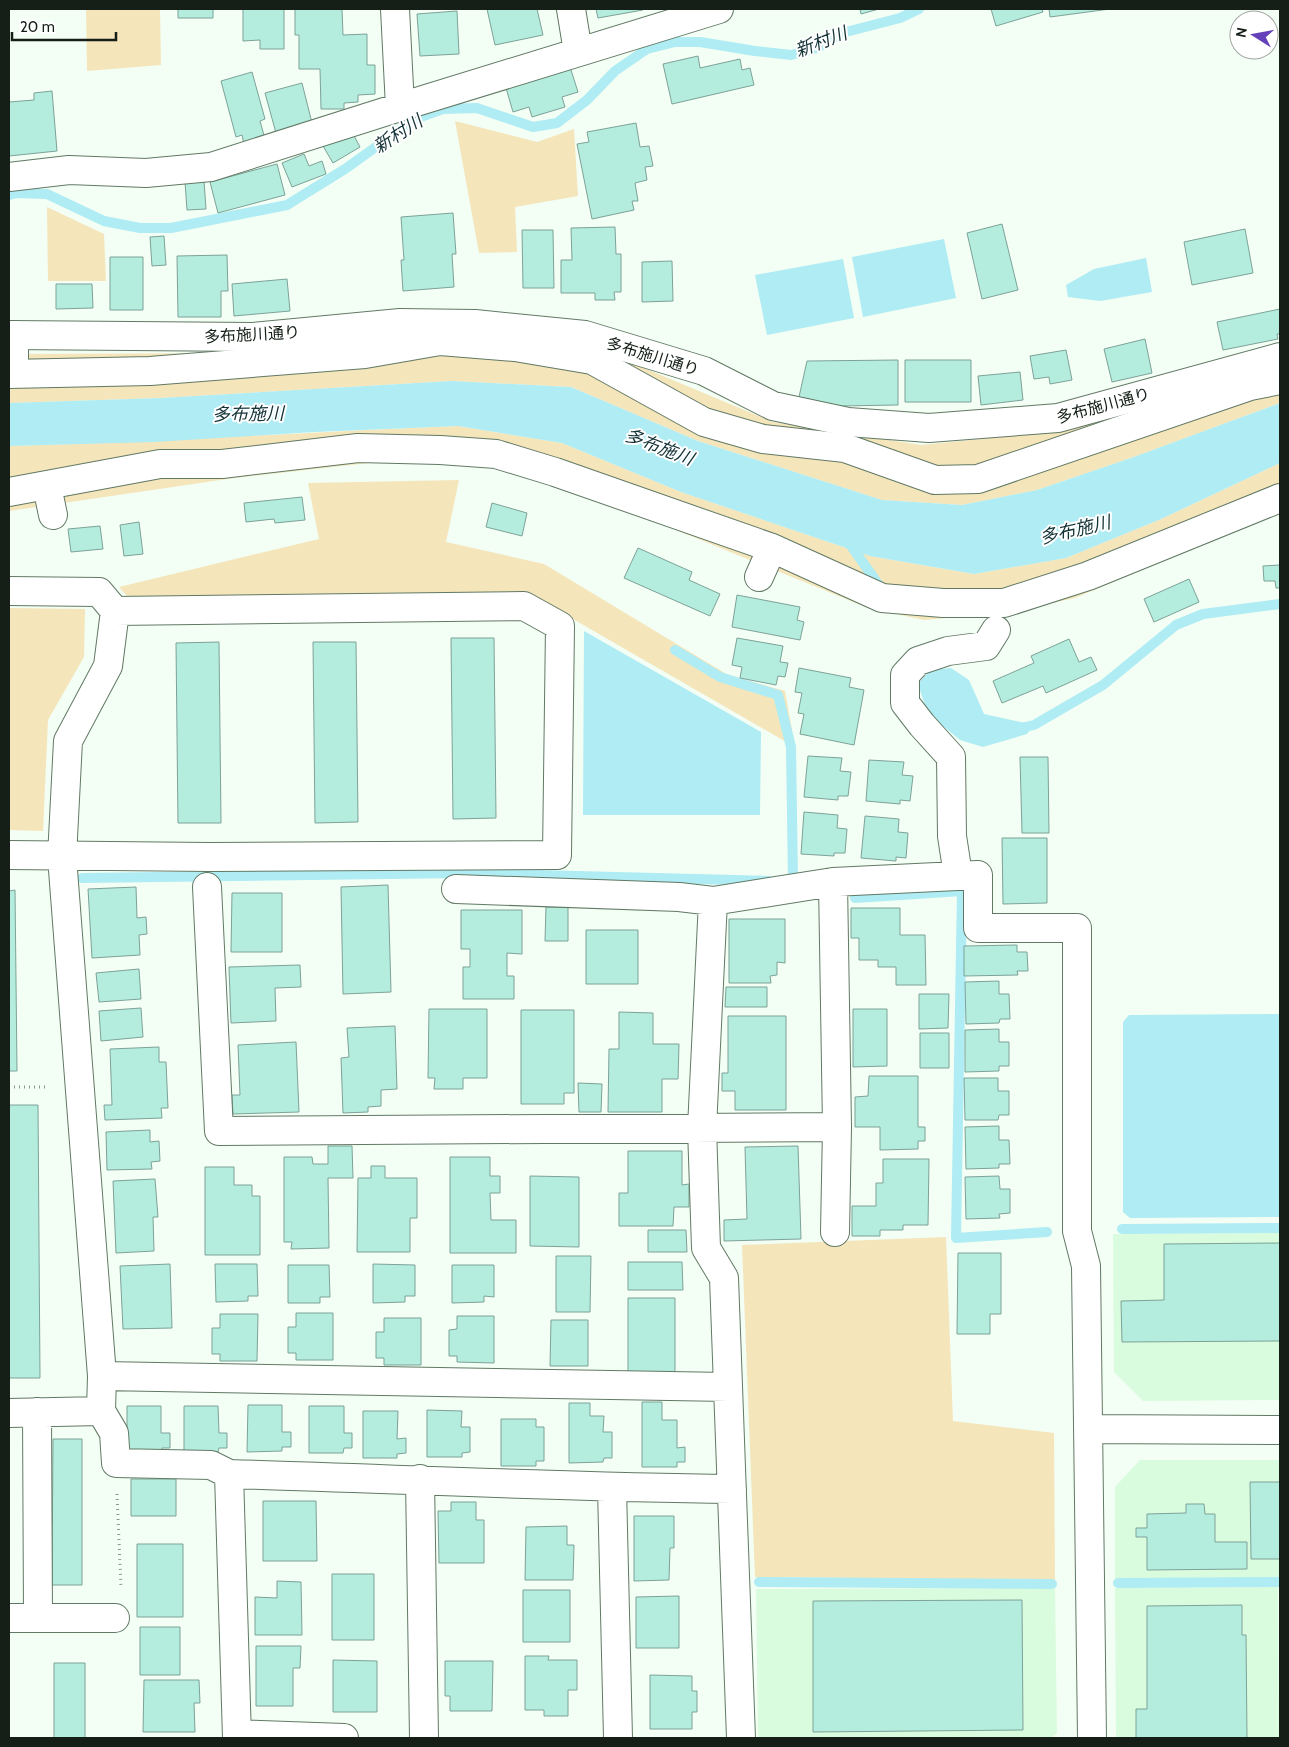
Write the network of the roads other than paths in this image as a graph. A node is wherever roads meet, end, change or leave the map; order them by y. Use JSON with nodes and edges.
{"nodes":[{"id":1,"x":395,"y":9,"type":"edge"},
{"id":2,"x":571,"y":9,"type":"edge"},
{"id":3,"x":719,"y":9,"type":"edge"},
{"id":4,"x":578,"y":52,"type":"junction"},
{"id":5,"x":400,"y":107,"type":"junction"},
{"id":6,"x":9,"y":177,"type":"edge"},
{"id":7,"x":11,"y":335,"type":"edge"},
{"id":8,"x":1280,"y":357,"type":"edge"},
{"id":9,"x":11,"y":374,"type":"edge"},
{"id":10,"x":1280,"y":380,"type":"edge"},
{"id":11,"x":47,"y":486,"type":"junction"},
{"id":12,"x":9,"y":492,"type":"edge"},
{"id":13,"x":1280,"y":498,"type":"edge"},
{"id":14,"x":53,"y":515,"type":"dead end"},
{"id":15,"x":772,"y":548,"type":"junction"},
{"id":16,"x":759,"y":577,"type":"dead end"},
{"id":17,"x":9,"y":591,"type":"edge"},
{"id":18,"x":115,"y":611,"type":"junction"},
{"id":19,"x":996,"y":630,"type":"dead end"},
{"id":20,"x":9,"y":855,"type":"edge"},
{"id":21,"x":62,"y":856,"type":"junction"},
{"id":22,"x":958,"y":875,"type":"junction"},
{"id":23,"x":833,"y":882,"type":"junction"},
{"id":24,"x":207,"y":887,"type":"dead end"},
{"id":25,"x":456,"y":889,"type":"dead end"},
{"id":26,"x":712,"y":901,"type":"junction"},
{"id":27,"x":837,"y":1127,"type":"junction"},
{"id":28,"x":702,"y":1128,"type":"junction"},
{"id":29,"x":835,"y":1232,"type":"dead end"},
{"id":30,"x":102,"y":1376,"type":"junction"},
{"id":31,"x":728,"y":1387,"type":"junction"},
{"id":32,"x":101,"y":1411,"type":"junction"},
{"id":33,"x":37,"y":1412,"type":"junction"},
{"id":34,"x":9,"y":1413,"type":"edge"},
{"id":35,"x":1088,"y":1429,"type":"junction"},
{"id":36,"x":1280,"y":1430,"type":"edge"},
{"id":37,"x":229,"y":1474,"type":"junction"},
{"id":38,"x":420,"y":1479,"type":"junction"},
{"id":39,"x":612,"y":1488,"type":"junction"},
{"id":40,"x":732,"y":1489,"type":"junction"},
{"id":41,"x":9,"y":1618,"type":"edge"},
{"id":42,"x":38,"y":1618,"type":"junction"},
{"id":43,"x":115,"y":1618,"type":"road end"},
{"id":44,"x":237,"y":1736,"type":"edge"},
{"id":45,"x":344,"y":1738,"type":"edge"},
{"id":46,"x":424,"y":1738,"type":"edge"},
{"id":47,"x":618,"y":1738,"type":"edge"},
{"id":48,"x":741,"y":1738,"type":"edge"},
{"id":49,"x":1092,"y":1738,"type":"edge"}],
"edges":[{"from":1,"to":5,"type":"street"},
{"from":2,"to":4,"type":"street"},
{"from":3,"to":4,"type":"street"},
{"from":4,"to":5,"type":"street"},
{"from":5,"to":6,"type":"street"},
{"from":7,"to":8,"type":"street","name":"多布施川通り"},
{"from":7,"to":9,"type":"street"},
{"from":9,"to":10,"type":"street"},
{"from":11,"to":12,"type":"street"},
{"from":11,"to":14,"type":"street"},
{"from":11,"to":15,"type":"street"},
{"from":13,"to":15,"type":"street"},
{"from":15,"to":16,"type":"street"},
{"from":17,"to":18,"type":"street"},
{"from":18,"to":21,"type":"street"},
{"from":18,"to":21,"type":"street"},
{"from":19,"to":22,"type":"street"},
{"from":20,"to":21,"type":"street"},
{"from":21,"to":30,"type":"street"},
{"from":22,"to":23,"type":"street"},
{"from":22,"to":35,"type":"street"},
{"from":23,"to":26,"type":"street"},
{"from":23,"to":27,"type":"street"},
{"from":24,"to":28,"type":"street"},
{"from":25,"to":26,"type":"street"},
{"from":26,"to":28,"type":"street"},
{"from":27,"to":28,"type":"street"},
{"from":27,"to":29,"type":"street"},
{"from":28,"to":31,"type":"street"},
{"from":30,"to":31,"type":"street"},
{"from":30,"to":32,"type":"street"},
{"from":31,"to":40,"type":"street"},
{"from":32,"to":33,"type":"street"},
{"from":32,"to":37,"type":"street"},
{"from":33,"to":34,"type":"street"},
{"from":33,"to":42,"type":"street"},
{"from":35,"to":36,"type":"street"},
{"from":35,"to":49,"type":"street"},
{"from":37,"to":38,"type":"street"},
{"from":37,"to":44,"type":"street"},
{"from":38,"to":39,"type":"street"},
{"from":38,"to":46,"type":"street"},
{"from":39,"to":40,"type":"street"},
{"from":39,"to":47,"type":"street"},
{"from":40,"to":48,"type":"street"},
{"from":41,"to":42,"type":"street"},
{"from":42,"to":43,"type":"street"},
{"from":44,"to":45,"type":"street"}]}
